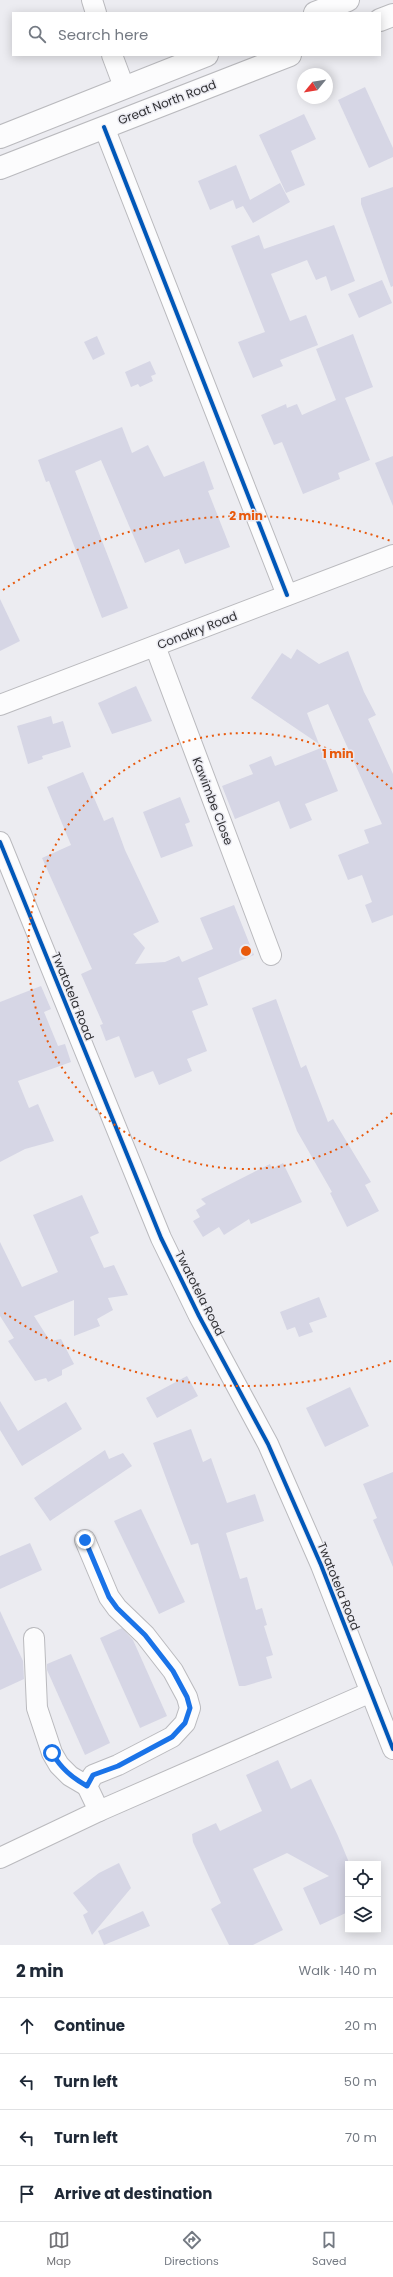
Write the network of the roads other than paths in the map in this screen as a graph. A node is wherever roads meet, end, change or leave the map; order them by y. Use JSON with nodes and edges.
{"nodes":[{"id":1,"x":92,"y":0,"type":"edge"},
{"id":2,"x":348,"y":0,"type":"edge"},
{"id":3,"x":96,"y":12,"type":"edge"},
{"id":4,"x":318,"y":12,"type":"edge"},
{"id":5,"x":393,"y":16,"type":"edge"},
{"id":6,"x":381,"y":20,"type":"edge"},
{"id":7,"x":112,"y":56,"type":"edge"},
{"id":8,"x":204,"y":56,"type":"edge"},
{"id":9,"x":287,"y":56,"type":"edge"},
{"id":10,"x":124,"y":87,"type":"junction"},
{"id":11,"x":104,"y":127,"type":"junction"},
{"id":12,"x":0,"y":137,"type":"edge"},
{"id":13,"x":0,"y":168,"type":"edge"},
{"id":14,"x":393,"y":555,"type":"edge"},
{"id":15,"x":287,"y":595,"type":"junction"},
{"id":16,"x":155,"y":646,"type":"junction"},
{"id":17,"x":0,"y":705,"type":"edge"},
{"id":18,"x":0,"y":842,"type":"edge"},
{"id":19,"x":271,"y":955,"type":"dead end"},
{"id":20,"x":85,"y":1540,"type":"dead end"},
{"id":21,"x":34,"y":1638,"type":"dead end"},
{"id":22,"x":371,"y":1692,"type":"junction"},
{"id":23,"x":393,"y":1749,"type":"edge"},
{"id":24,"x":87,"y":1786,"type":"junction"},
{"id":25,"x":99,"y":1812,"type":"junction"},
{"id":26,"x":0,"y":1858,"type":"edge"}],
"edges":[{"from":1,"to":3,"type":"street"},
{"from":2,"to":4,"type":"main road"},
{"from":5,"to":6,"type":"main road"},
{"from":7,"to":10,"type":"street"},
{"from":8,"to":10,"type":"main road"},
{"from":9,"to":11,"type":"main road","name":"Great North Road"},
{"from":10,"to":12,"type":"main road"},
{"from":11,"to":13,"type":"main road","name":"Great North Road"},
{"from":11,"to":15,"type":"street"},
{"from":14,"to":15,"type":"street","name":"Conakry Road"},
{"from":15,"to":16,"type":"street","name":"Conakry Road"},
{"from":16,"to":17,"type":"street","name":"Conakry Road"},
{"from":16,"to":19,"type":"street","name":"Kawimbe Close"},
{"from":18,"to":22,"type":"street","name":"Twatotela Road"},
{"from":20,"to":24,"type":"street"},
{"from":21,"to":24,"type":"street"},
{"from":22,"to":23,"type":"street","name":"Twatotela Road"},
{"from":22,"to":25,"type":"street"},
{"from":24,"to":25,"type":"street"},
{"from":25,"to":26,"type":"street"}]}
